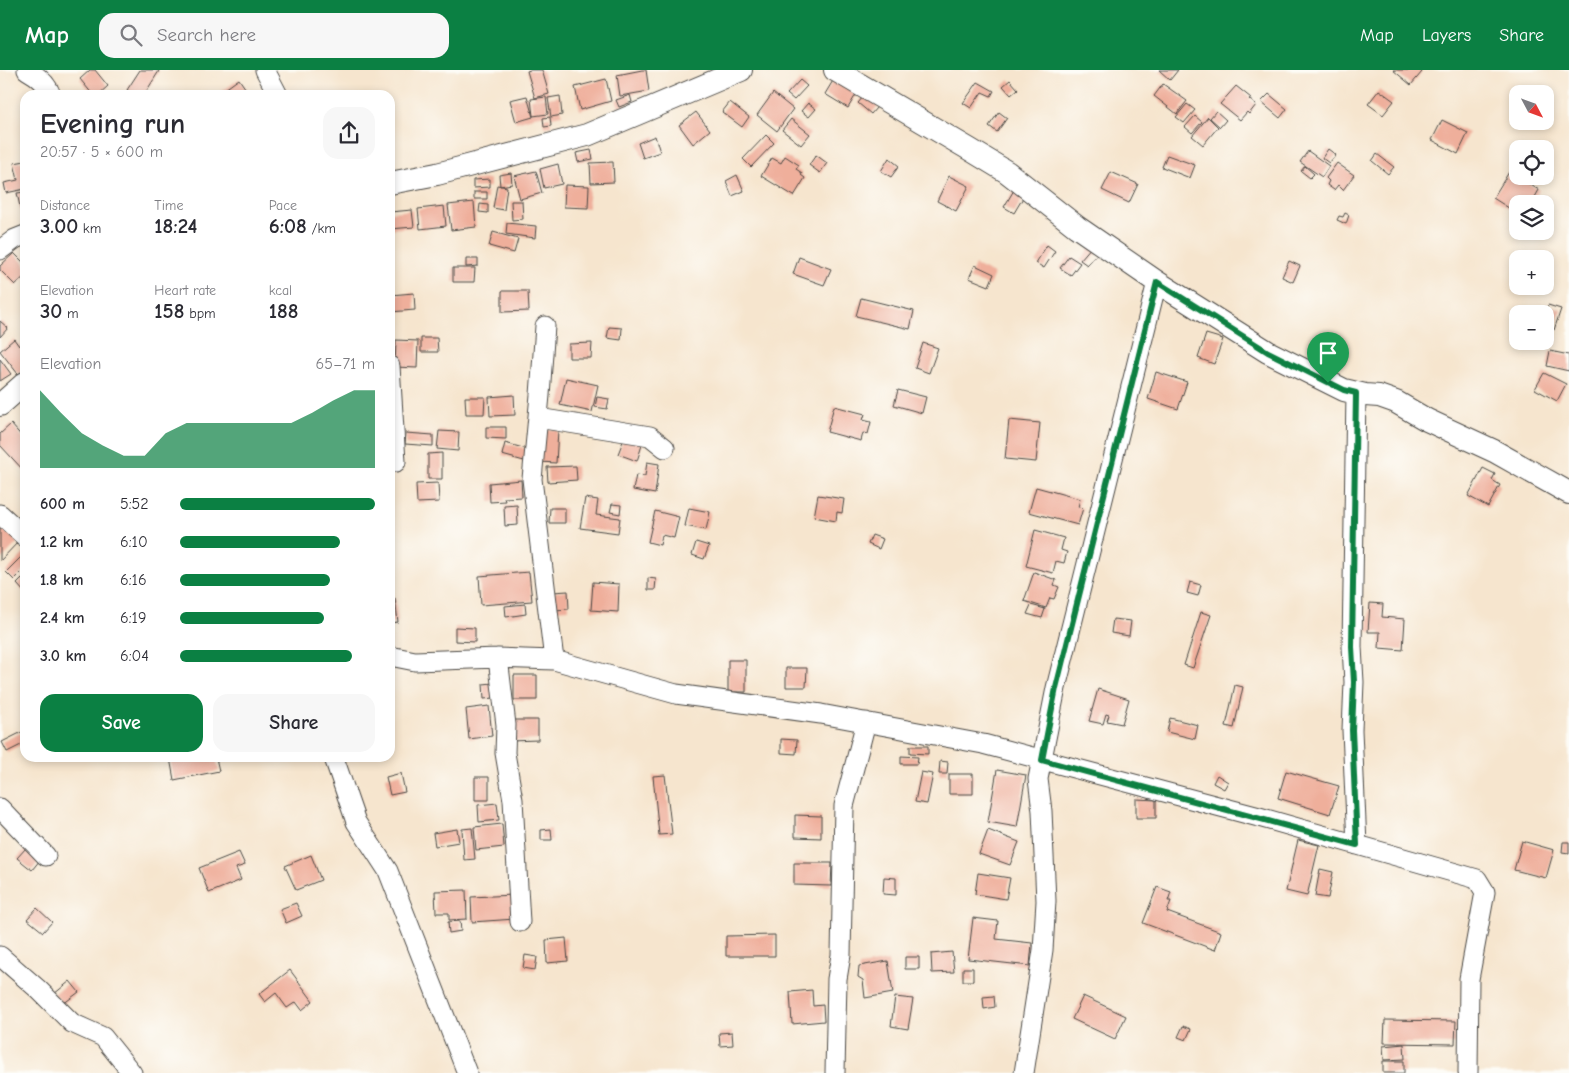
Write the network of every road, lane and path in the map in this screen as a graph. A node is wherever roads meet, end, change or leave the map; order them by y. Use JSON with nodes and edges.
{"nodes":[{"id":1,"x":27,"y":70,"type":"edge"},
{"id":2,"x":265,"y":70,"type":"edge"},
{"id":3,"x":741,"y":70,"type":"edge"},
{"id":4,"x":835,"y":70,"type":"edge"},
{"id":5,"x":49,"y":90,"type":"edge"},
{"id":6,"x":275,"y":90,"type":"edge"},
{"id":7,"x":395,"y":182,"type":"edge"},
{"id":8,"x":20,"y":237,"type":"edge"},
{"id":9,"x":0,"y":250,"type":"edge"},
{"id":10,"x":1157,"y":282,"type":"junction"},
{"id":11,"x":545,"y":326,"type":"dead end"},
{"id":12,"x":20,"y":387,"type":"edge"},
{"id":13,"x":1356,"y":393,"type":"junction"},
{"id":14,"x":0,"y":405,"type":"edge"},
{"id":15,"x":538,"y":418,"type":"junction"},
{"id":16,"x":395,"y":446,"type":"edge"},
{"id":17,"x":665,"y":448,"type":"dead end"},
{"id":18,"x":396,"y":462,"type":"dead end"},
{"id":19,"x":1569,"y":493,"type":"edge"},
{"id":20,"x":0,"y":514,"type":"edge"},
{"id":21,"x":20,"y":532,"type":"edge"},
{"id":22,"x":395,"y":657,"type":"edge"},
{"id":23,"x":498,"y":658,"type":"junction"},
{"id":24,"x":554,"y":660,"type":"junction"},
{"id":25,"x":866,"y":722,"type":"junction"},
{"id":26,"x":1042,"y":760,"type":"junction"},
{"id":27,"x":335,"y":762,"type":"edge"},
{"id":28,"x":0,"y":808,"type":"edge"},
{"id":29,"x":1357,"y":845,"type":"junction"},
{"id":30,"x":46,"y":856,"type":"dead end"},
{"id":31,"x":520,"y":922,"type":"dead end"},
{"id":32,"x":0,"y":956,"type":"edge"},
{"id":33,"x":132,"y":1073,"type":"edge"},
{"id":34,"x":467,"y":1073,"type":"edge"},
{"id":35,"x":835,"y":1073,"type":"edge"},
{"id":36,"x":1024,"y":1073,"type":"edge"},
{"id":37,"x":1468,"y":1073,"type":"edge"}],
"edges":[{"from":1,"to":5,"type":"street"},
{"from":2,"to":6,"type":"street"},
{"from":3,"to":7,"type":"street"},
{"from":4,"to":10,"type":"street"},
{"from":8,"to":9,"type":"street"},
{"from":10,"to":13,"type":"street"},
{"from":10,"to":26,"type":"street"},
{"from":11,"to":15,"type":"street"},
{"from":12,"to":14,"type":"street"},
{"from":13,"to":19,"type":"street"},
{"from":13,"to":29,"type":"street"},
{"from":15,"to":17,"type":"street"},
{"from":15,"to":24,"type":"street"},
{"from":16,"to":18,"type":"street"},
{"from":20,"to":21,"type":"street"},
{"from":22,"to":23,"type":"street"},
{"from":23,"to":24,"type":"street"},
{"from":23,"to":31,"type":"street"},
{"from":24,"to":25,"type":"street"},
{"from":25,"to":26,"type":"street"},
{"from":25,"to":35,"type":"street"},
{"from":26,"to":29,"type":"street"},
{"from":26,"to":36,"type":"street"},
{"from":27,"to":34,"type":"street"},
{"from":28,"to":30,"type":"street"},
{"from":29,"to":37,"type":"street"},
{"from":32,"to":33,"type":"street"}]}
